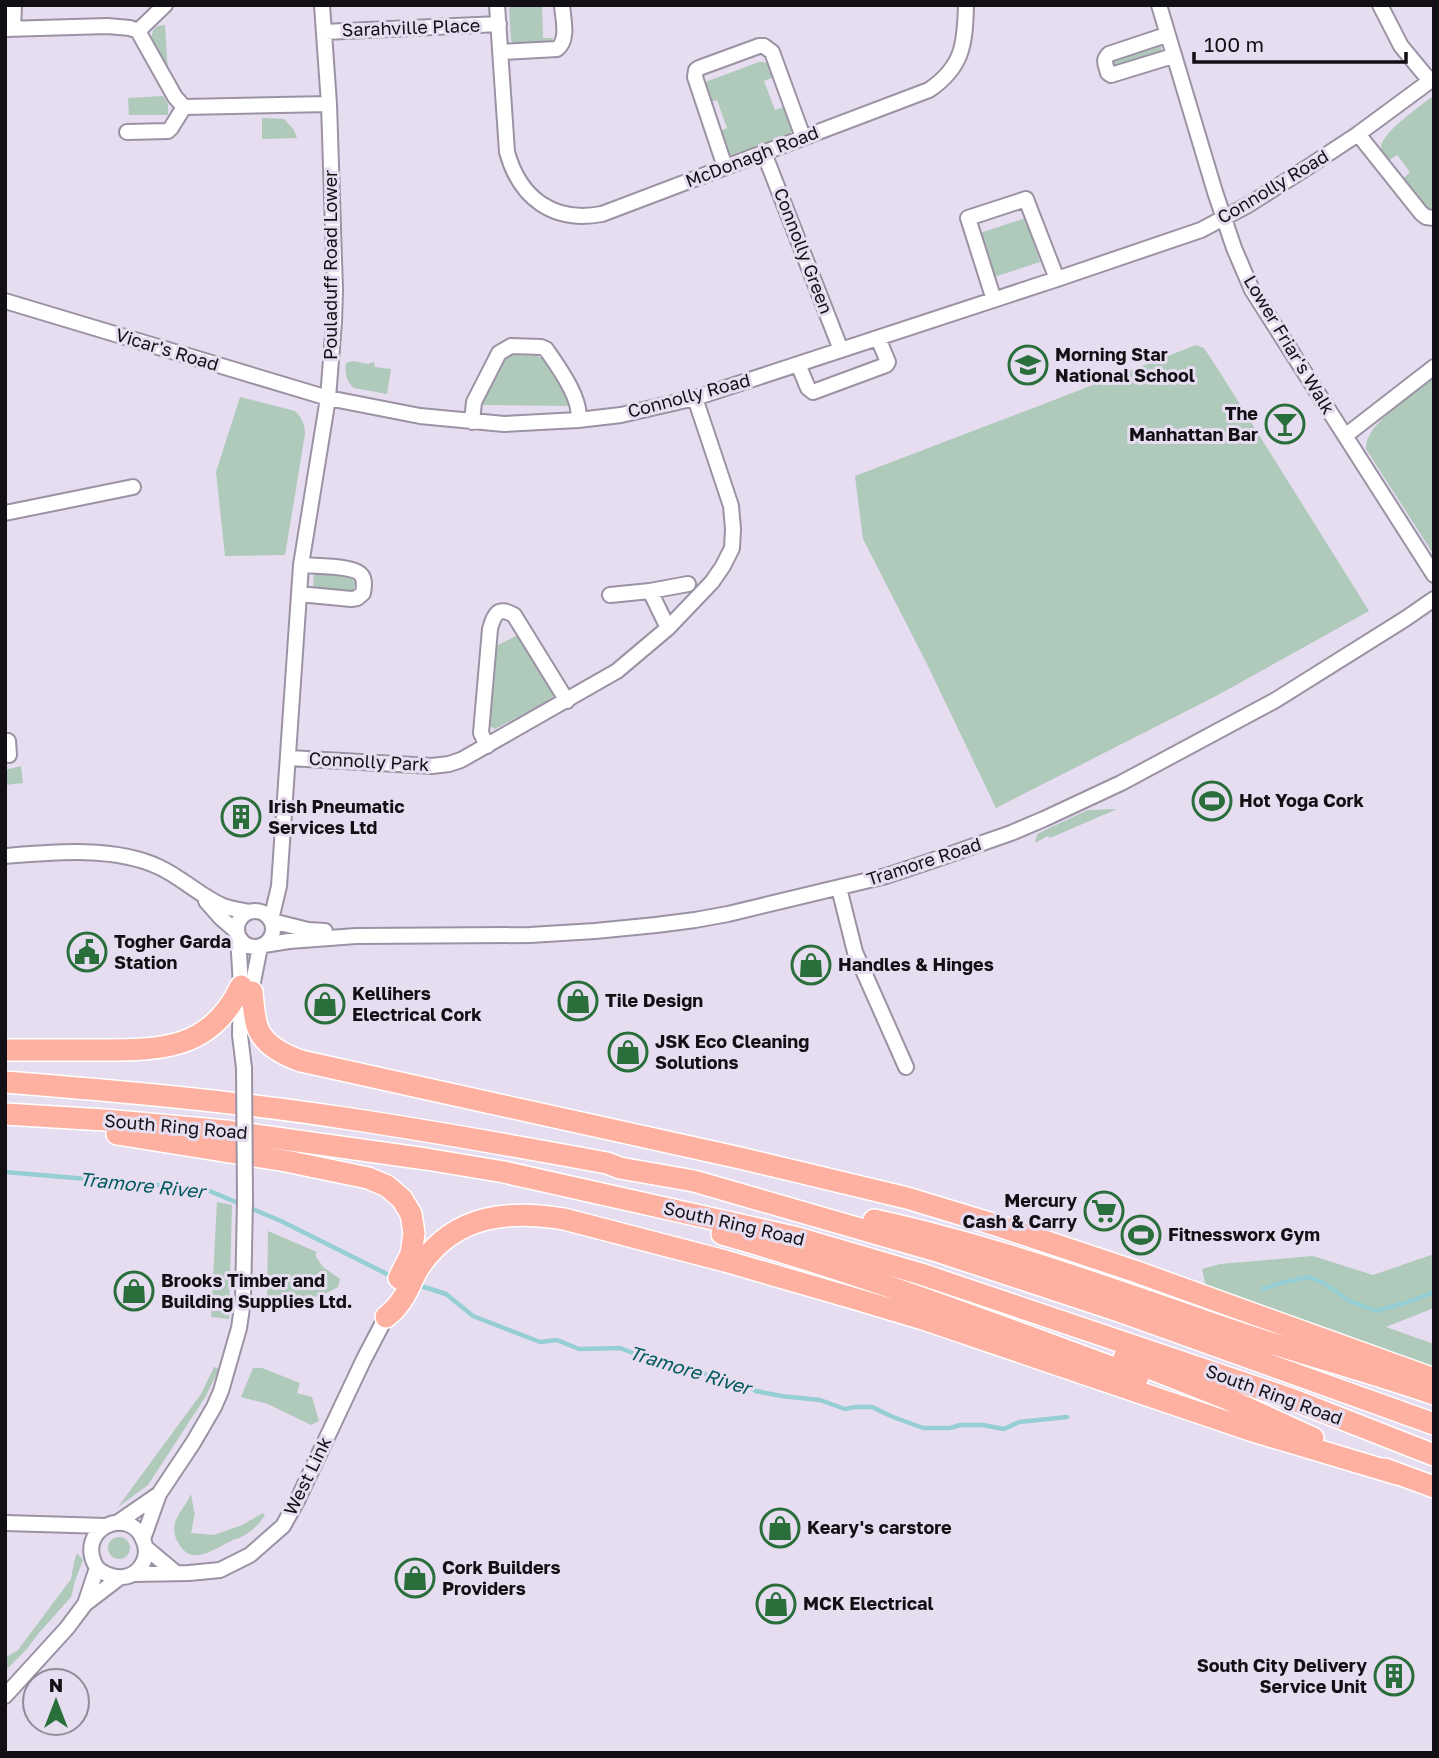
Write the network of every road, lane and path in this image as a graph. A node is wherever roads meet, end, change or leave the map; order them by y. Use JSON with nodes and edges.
{"nodes":[{"id":1,"x":14,"y":5,"type":"edge"},
{"id":2,"x":164,"y":5,"type":"edge"},
{"id":3,"x":322,"y":5,"type":"edge"},
{"id":4,"x":498,"y":5,"type":"edge"},
{"id":5,"x":562,"y":5,"type":"edge"},
{"id":6,"x":966,"y":5,"type":"edge"},
{"id":7,"x":1158,"y":5,"type":"edge"},
{"id":8,"x":1380,"y":5,"type":"edge"},
{"id":9,"x":499,"y":24,"type":"junction"},
{"id":10,"x":9,"y":29,"type":"edge"},
{"id":11,"x":138,"y":32,"type":"junction"},
{"id":12,"x":324,"y":32,"type":"junction"},
{"id":13,"x":1166,"y":35,"type":"junction"},
{"id":14,"x":501,"y":52,"type":"junction"},
{"id":15,"x":1173,"y":56,"type":"junction"},
{"id":16,"x":1432,"y":80,"type":"edge"},
{"id":17,"x":329,"y":104,"type":"junction"},
{"id":18,"x":184,"y":107,"type":"junction"},
{"id":19,"x":127,"y":132,"type":"dead end"},
{"id":20,"x":1358,"y":134,"type":"junction"},
{"id":21,"x":803,"y":137,"type":"junction"},
{"id":22,"x":764,"y":153,"type":"junction"},
{"id":23,"x":725,"y":167,"type":"junction"},
{"id":24,"x":1224,"y":218,"type":"junction"},
{"id":25,"x":1434,"y":218,"type":"edge"},
{"id":26,"x":1057,"y":279,"type":"junction"},
{"id":27,"x":994,"y":300,"type":"junction"},
{"id":28,"x":5,"y":301,"type":"edge"},
{"id":29,"x":878,"y":338,"type":"junction"},
{"id":30,"x":841,"y":350,"type":"junction"},
{"id":31,"x":798,"y":364,"type":"junction"},
{"id":32,"x":1434,"y":367,"type":"edge"},
{"id":33,"x":328,"y":398,"type":"junction"},
{"id":34,"x":695,"y":398,"type":"junction"},
{"id":35,"x":578,"y":420,"type":"junction"},
{"id":36,"x":472,"y":422,"type":"junction"},
{"id":37,"x":1345,"y":436,"type":"junction"},
{"id":38,"x":133,"y":487,"type":"dead end"},
{"id":39,"x":5,"y":513,"type":"edge"},
{"id":40,"x":301,"y":565,"type":"junction"},
{"id":41,"x":1434,"y":575,"type":"edge"},
{"id":42,"x":688,"y":584,"type":"dead end"},
{"id":43,"x":650,"y":591,"type":"junction"},
{"id":44,"x":299,"y":594,"type":"junction"},
{"id":45,"x":610,"y":595,"type":"dead end"},
{"id":46,"x":1434,"y":599,"type":"edge"},
{"id":47,"x":668,"y":628,"type":"junction"},
{"id":48,"x":567,"y":701,"type":"junction"},
{"id":49,"x":487,"y":746,"type":"junction"},
{"id":50,"x":289,"y":758,"type":"junction"},
{"id":51,"x":5,"y":856,"type":"edge"},
{"id":52,"x":279,"y":886,"type":"junction"},
{"id":53,"x":839,"y":888,"type":"junction"},
{"id":54,"x":195,"y":890,"type":"junction"},
{"id":55,"x":253,"y":911,"type":"junction"},
{"id":56,"x":271,"y":921,"type":"junction"},
{"id":57,"x":237,"y":934,"type":"junction"},
{"id":58,"x":356,"y":936,"type":"junction"},
{"id":59,"x":262,"y":946,"type":"junction"},
{"id":60,"x":246,"y":989,"type":"junction"},
{"id":61,"x":5,"y":1050,"type":"edge"},
{"id":62,"x":906,"y":1067,"type":"dead end"},
{"id":63,"x":5,"y":1082,"type":"edge"},
{"id":64,"x":5,"y":1115,"type":"edge"},
{"id":65,"x":504,"y":1172,"type":"junction"},
{"id":66,"x":694,"y":1181,"type":"junction"},
{"id":67,"x":673,"y":1209,"type":"junction"},
{"id":68,"x":386,"y":1317,"type":"junction"},
{"id":69,"x":1434,"y":1379,"type":"edge"},
{"id":70,"x":1434,"y":1394,"type":"edge"},
{"id":71,"x":1434,"y":1424,"type":"edge"},
{"id":72,"x":1434,"y":1455,"type":"edge"},
{"id":73,"x":1369,"y":1463,"type":"junction"},
{"id":74,"x":1397,"y":1474,"type":"junction"},
{"id":75,"x":1434,"y":1487,"type":"edge"},
{"id":76,"x":159,"y":1494,"type":"junction"},
{"id":77,"x":5,"y":1523,"type":"edge"},
{"id":78,"x":111,"y":1524,"type":"junction"},
{"id":79,"x":67,"y":1525,"type":"junction"},
{"id":80,"x":145,"y":1543,"type":"junction"},
{"id":81,"x":91,"y":1554,"type":"junction"},
{"id":82,"x":97,"y":1568,"type":"junction"},
{"id":83,"x":176,"y":1573,"type":"junction"},
{"id":84,"x":126,"y":1576,"type":"junction"},
{"id":85,"x":85,"y":1604,"type":"junction"},
{"id":86,"x":5,"y":1696,"type":"edge"}],
"edges":[{"from":1,"to":10,"type":"street"},
{"from":2,"to":11,"type":"street"},
{"from":3,"to":12,"type":"street","name":"Pouladuff Road Lower"},
{"from":4,"to":9,"type":"street"},
{"from":5,"to":14,"type":"street","name":"Sarahville Place"},
{"from":6,"to":21,"type":"street","name":"McDonagh Road"},
{"from":7,"to":13,"type":"street","name":"Lower Friar's Walk"},
{"from":8,"to":16,"type":"street"},
{"from":9,"to":12,"type":"street","name":"Sarahville Place"},
{"from":9,"to":14,"type":"street"},
{"from":10,"to":11,"type":"street"},
{"from":11,"to":18,"type":"street"},
{"from":12,"to":17,"type":"street","name":"Pouladuff Road Lower"},
{"from":13,"to":15,"type":"street","name":"Lower Friar's Walk"},
{"from":13,"to":15,"type":"street"},
{"from":14,"to":23,"type":"street","name":"McDonagh Road"},
{"from":15,"to":24,"type":"street","name":"Lower Friar's Walk"},
{"from":16,"to":20,"type":"street","name":"Connolly Road"},
{"from":17,"to":18,"type":"street"},
{"from":17,"to":33,"type":"street","name":"Pouladuff Road Lower"},
{"from":18,"to":19,"type":"street"},
{"from":20,"to":24,"type":"street","name":"Connolly Road"},
{"from":20,"to":25,"type":"street"},
{"from":21,"to":22,"type":"street","name":"McDonagh Road"},
{"from":21,"to":23,"type":"street"},
{"from":22,"to":23,"type":"street","name":"McDonagh Road"},
{"from":22,"to":30,"type":"street","name":"Connolly Green"},
{"from":24,"to":26,"type":"street","name":"Connolly Road"},
{"from":24,"to":37,"type":"street","name":"Lower Friar's Walk"},
{"from":26,"to":27,"type":"street","name":"Connolly Road"},
{"from":26,"to":27,"type":"street"},
{"from":27,"to":29,"type":"street","name":"Connolly Road"},
{"from":28,"to":33,"type":"street","name":"Vicar's Road"},
{"from":29,"to":30,"type":"street","name":"Connolly Road"},
{"from":29,"to":31,"type":"street"},
{"from":30,"to":31,"type":"street","name":"Connolly Road"},
{"from":31,"to":34,"type":"street","name":"Connolly Road"},
{"from":32,"to":37,"type":"street"},
{"from":33,"to":36,"type":"street","name":"Connolly Road"},
{"from":33,"to":40,"type":"street","name":"Pouladuff Road Lower"},
{"from":34,"to":35,"type":"street","name":"Connolly Road"},
{"from":34,"to":47,"type":"street","name":"Connolly Park"},
{"from":35,"to":36,"type":"street","name":"Connolly Road"},
{"from":35,"to":36,"type":"street"},
{"from":37,"to":41,"type":"street","name":"Lower Friar's Walk"},
{"from":38,"to":39,"type":"street"},
{"from":40,"to":44,"type":"street","name":"Pouladuff Road Lower"},
{"from":40,"to":44,"type":"street"},
{"from":42,"to":43,"type":"street"},
{"from":43,"to":45,"type":"street"},
{"from":43,"to":47,"type":"street"},
{"from":44,"to":50,"type":"street","name":"Pouladuff Road Lower"},
{"from":46,"to":53,"type":"street","name":"Tramore Road"},
{"from":47,"to":48,"type":"street","name":"Connolly Park"},
{"from":48,"to":49,"type":"street","name":"Connolly Park"},
{"from":48,"to":49,"type":"street"},
{"from":49,"to":50,"type":"street","name":"Connolly Park"},
{"from":50,"to":52,"type":"street","name":"Pouladuff Road Lower"},
{"from":51,"to":54,"type":"street"},
{"from":52,"to":55,"type":"street"},
{"from":52,"to":56,"type":"street","name":"Pouladuff Road Lower"},
{"from":53,"to":58,"type":"street","name":"Tramore Road"},
{"from":53,"to":62,"type":"street"},
{"from":54,"to":55,"type":"street"},
{"from":54,"to":57,"type":"street"},
{"from":55,"to":56,"type":"street"},
{"from":55,"to":57,"type":"street"},
{"from":56,"to":58,"type":"street","name":"Tramore Road"},
{"from":56,"to":59,"type":"street"},
{"from":57,"to":59,"type":"street"},
{"from":57,"to":60,"type":"street"},
{"from":58,"to":59,"type":"street","name":"Tramore Road"},
{"from":59,"to":60,"type":"street"},
{"from":60,"to":61,"type":"highway"},
{"from":60,"to":69,"type":"highway"},
{"from":60,"to":76,"type":"street","bridge":true},
{"from":63,"to":66,"type":"highway","name":"South Ring Road"},
{"from":64,"to":65,"type":"highway","name":"South Ring Road"},
{"from":64,"to":68,"type":"highway"},
{"from":65,"to":67,"type":"highway","name":"South Ring Road"},
{"from":65,"to":73,"type":"highway"},
{"from":66,"to":70,"type":"highway"},
{"from":66,"to":71,"type":"highway","name":"South Ring Road"},
{"from":67,"to":72,"type":"highway","name":"South Ring Road"},
{"from":67,"to":73,"type":"highway"},
{"from":68,"to":74,"type":"highway"},
{"from":68,"to":83,"type":"street","name":"West Link"},
{"from":73,"to":74,"type":"highway"},
{"from":74,"to":75,"type":"highway"},
{"from":76,"to":78,"type":"street"},
{"from":76,"to":80,"type":"street"},
{"from":77,"to":79,"type":"street"},
{"from":78,"to":79,"type":"street"},
{"from":78,"to":80,"type":"street"},
{"from":78,"to":81,"type":"street"},
{"from":79,"to":81,"type":"street"},
{"from":80,"to":83,"type":"street"},
{"from":80,"to":84,"type":"street"},
{"from":81,"to":82,"type":"street"},
{"from":82,"to":84,"type":"street"},
{"from":82,"to":85,"type":"street"},
{"from":83,"to":84,"type":"street","name":"West Link"},
{"from":84,"to":85,"type":"street"},
{"from":85,"to":86,"type":"street"}]}
